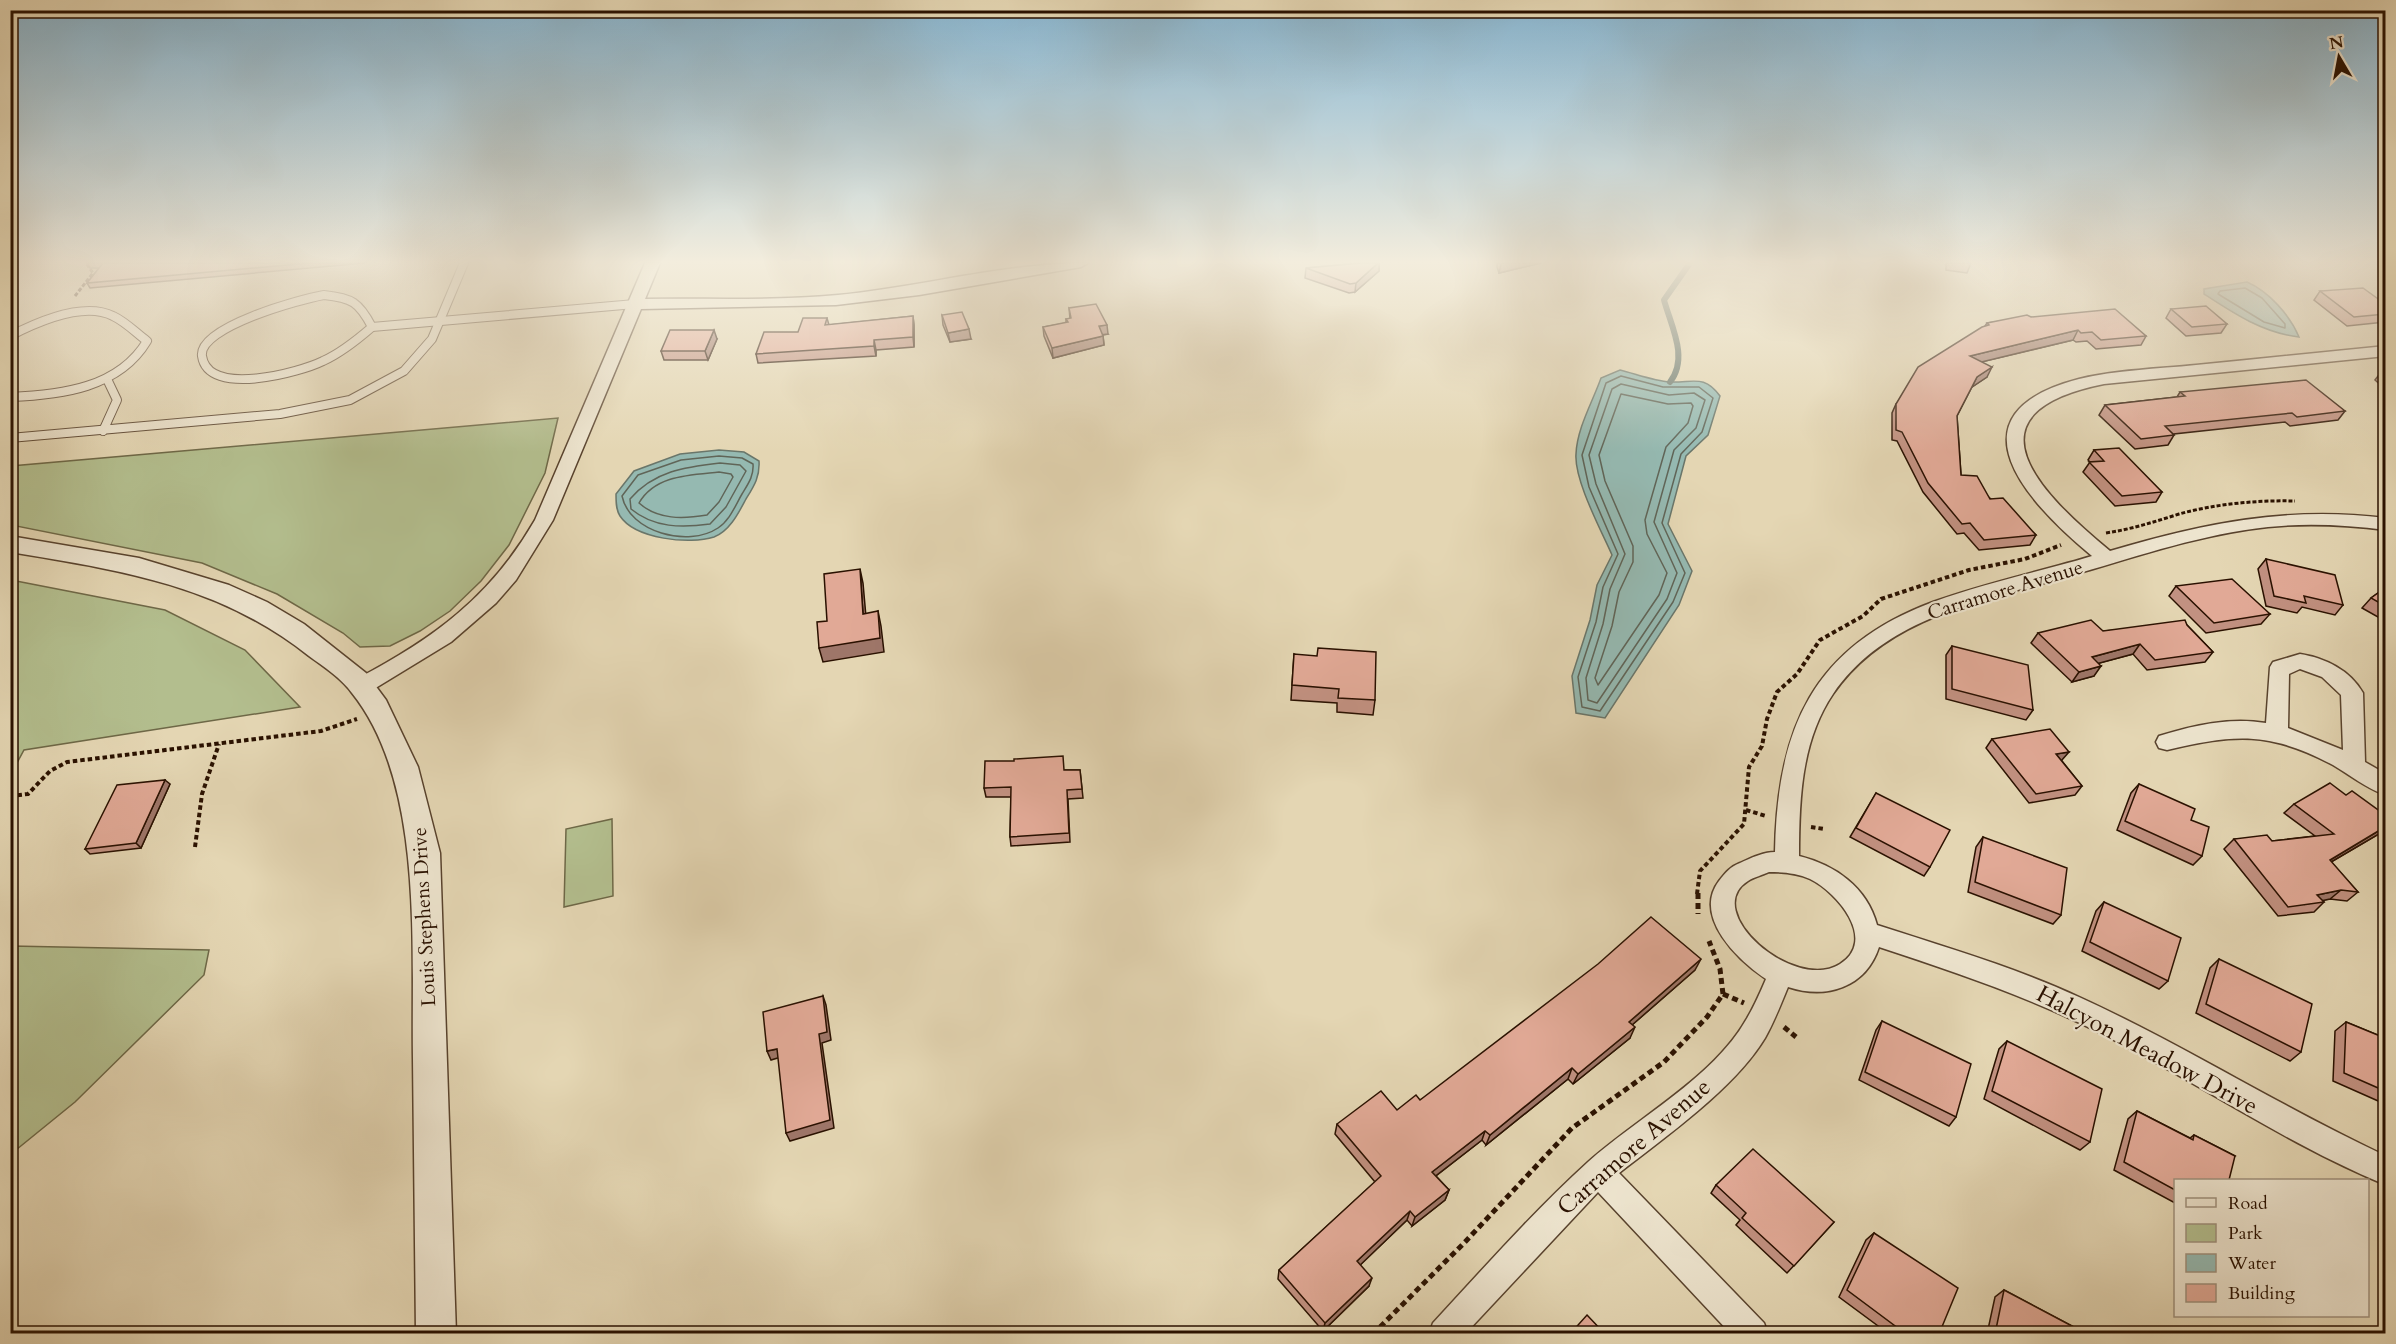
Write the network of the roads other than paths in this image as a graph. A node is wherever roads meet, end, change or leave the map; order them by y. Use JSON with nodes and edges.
{"nodes":[{"id":1,"x":36,"y":326,"type":"edge"},
{"id":2,"x":126,"y":326,"type":"edge"},
{"id":3,"x":236,"y":326,"type":"edge"},
{"id":4,"x":389,"y":326,"type":"edge"},
{"id":5,"x":437,"y":326,"type":"edge"},
{"id":6,"x":626,"y":326,"type":"edge"},
{"id":7,"x":372,"y":327,"type":"joint"},
{"id":8,"x":10,"y":336,"type":"edge"},
{"id":9,"x":2385,"y":351,"type":"edge"},
{"id":10,"x":107,"y":379,"type":"junction"},
{"id":11,"x":10,"y":397,"type":"edge"},
{"id":12,"x":103,"y":431,"type":"junction"},
{"id":13,"x":10,"y":438,"type":"edge"},
{"id":14,"x":2385,"y":524,"type":"edge"},
{"id":15,"x":10,"y":544,"type":"edge"},
{"id":16,"x":2107,"y":559,"type":"junction"},
{"id":17,"x":370,"y":699,"type":"junction"},
{"id":18,"x":2277,"y":734,"type":"junction"},
{"id":19,"x":2167,"y":742,"type":"dead end"},
{"id":20,"x":2354,"y":765,"type":"junction"},
{"id":21,"x":2385,"y":786,"type":"edge"},
{"id":22,"x":1787,"y":862,"type":"junction"},
{"id":23,"x":1868,"y":933,"type":"junction"},
{"id":24,"x":1782,"y":974,"type":"junction"},
{"id":25,"x":2385,"y":1171,"type":"edge"},
{"id":26,"x":1598,"y":1172,"type":"junction"},
{"id":27,"x":436,"y":1334,"type":"edge"},
{"id":28,"x":1444,"y":1334,"type":"edge"},
{"id":29,"x":1753,"y":1334,"type":"edge"}],
"edges":[{"from":1,"to":8,"type":"lane"},
{"from":2,"to":10,"type":"lane"},
{"from":3,"to":7,"type":"lane"},
{"from":4,"to":7,"type":"lane"},
{"from":5,"to":12,"type":"lane"},
{"from":6,"to":17,"type":"street"},
{"from":9,"to":16,"type":"street"},
{"from":10,"to":11,"type":"lane"},
{"from":10,"to":12,"type":"lane"},
{"from":12,"to":13,"type":"lane"},
{"from":14,"to":16,"type":"street","name":"Carramore Avenue"},
{"from":15,"to":17,"type":"street","name":"Louis Stephens Drive"},
{"from":16,"to":22,"type":"street","name":"Carramore Avenue"},
{"from":17,"to":27,"type":"street","name":"Louis Stephens Drive"},
{"from":18,"to":19,"type":"street"},
{"from":18,"to":20,"type":"street"},
{"from":18,"to":20,"type":"street"},
{"from":20,"to":21,"type":"street"},
{"from":22,"to":23,"type":"street"},
{"from":22,"to":24,"type":"street"},
{"from":23,"to":24,"type":"street"},
{"from":23,"to":25,"type":"street","name":"Halcyon Meadow Drive"},
{"from":24,"to":26,"type":"street","name":"Carramore Avenue"},
{"from":26,"to":28,"type":"street","name":"Carramore Avenue"},
{"from":26,"to":29,"type":"street"}]}
